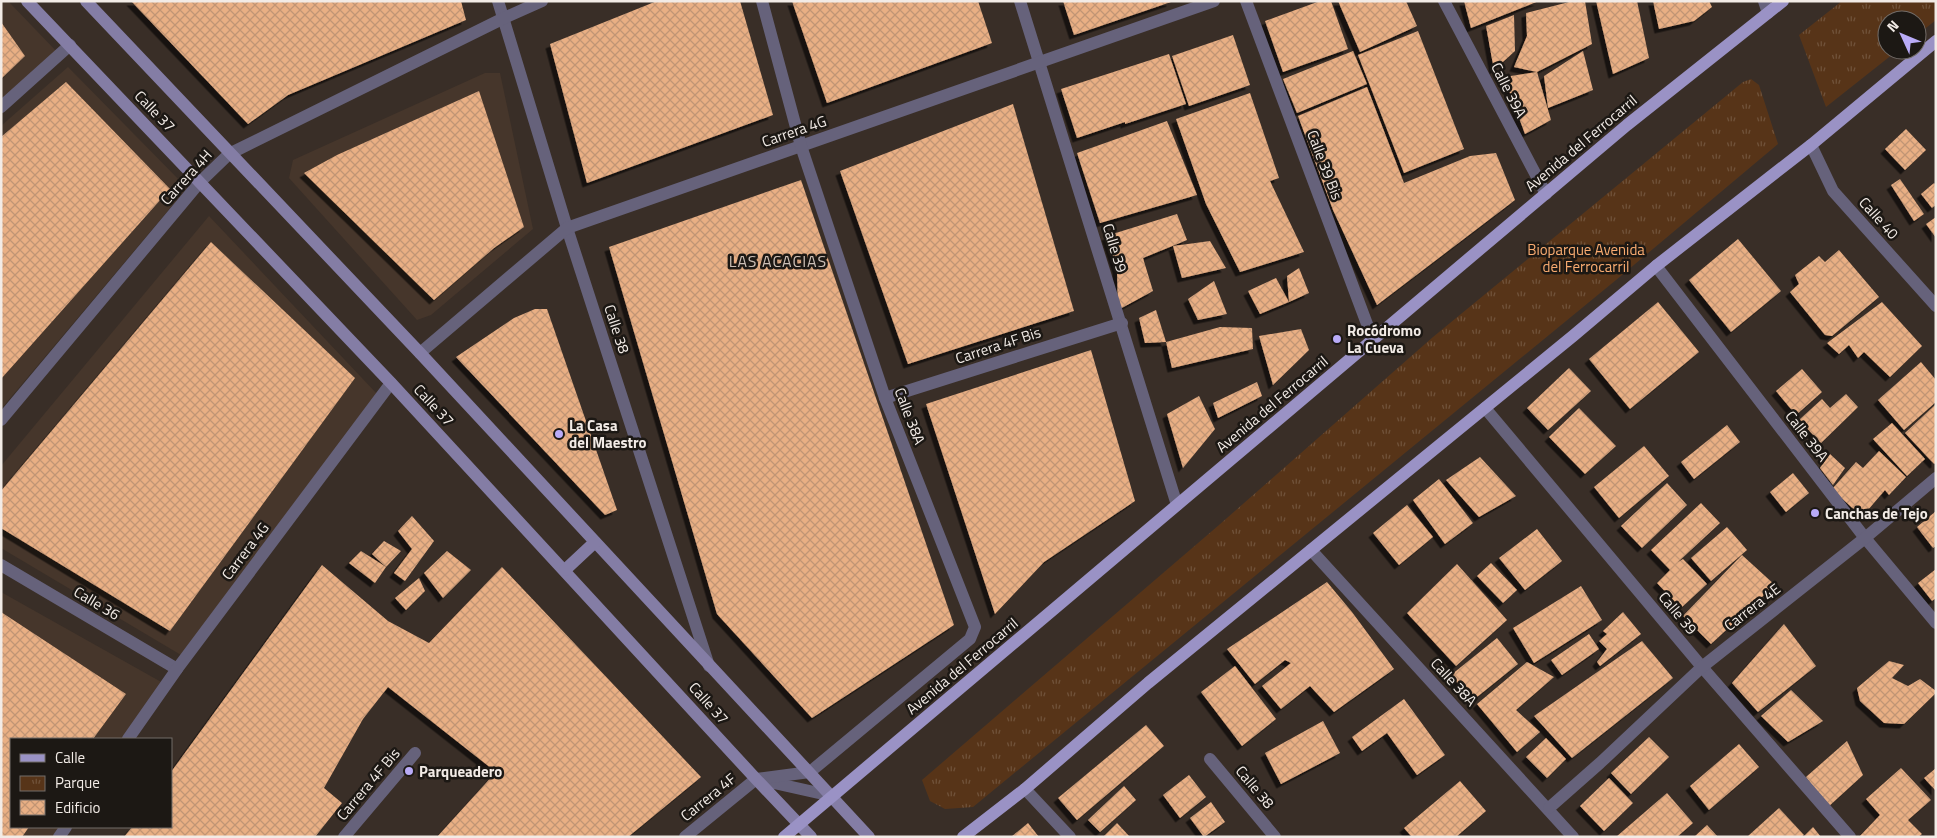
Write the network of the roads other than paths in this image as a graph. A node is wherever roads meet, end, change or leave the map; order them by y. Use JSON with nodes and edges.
{"nodes":[{"id":1,"x":28,"y":1,"type":"edge"},
{"id":2,"x":86,"y":1,"type":"edge"},
{"id":3,"x":498,"y":1,"type":"edge"},
{"id":4,"x":542,"y":1,"type":"edge"},
{"id":5,"x":762,"y":1,"type":"edge"},
{"id":6,"x":1020,"y":1,"type":"edge"},
{"id":7,"x":1214,"y":1,"type":"edge"},
{"id":8,"x":1246,"y":1,"type":"edge"},
{"id":9,"x":1444,"y":1,"type":"edge"},
{"id":10,"x":1783,"y":1,"type":"edge"},
{"id":11,"x":1766,"y":7,"type":"edge"},
{"id":12,"x":504,"y":18,"type":"junction"},
{"id":13,"x":1936,"y":41,"type":"edge"},
{"id":14,"x":70,"y":45,"type":"junction"},
{"id":15,"x":1040,"y":62,"type":"junction"},
{"id":16,"x":1,"y":107,"type":"edge"},
{"id":17,"x":1811,"y":144,"type":"junction"},
{"id":18,"x":801,"y":146,"type":"junction"},
{"id":19,"x":229,"y":154,"type":"junction"},
{"id":20,"x":200,"y":182,"type":"junction"},
{"id":21,"x":1546,"y":194,"type":"junction"},
{"id":22,"x":567,"y":228,"type":"junction"},
{"id":23,"x":1656,"y":266,"type":"junction"},
{"id":24,"x":1936,"y":306,"type":"edge"},
{"id":25,"x":1122,"y":323,"type":"junction"},
{"id":26,"x":1373,"y":340,"type":"junction"},
{"id":27,"x":420,"y":353,"type":"junction"},
{"id":28,"x":391,"y":383,"type":"junction"},
{"id":29,"x":885,"y":398,"type":"junction"},
{"id":30,"x":1485,"y":408,"type":"junction"},
{"id":31,"x":1,"y":420,"type":"edge"},
{"id":32,"x":1936,"y":478,"type":"edge"},
{"id":33,"x":1177,"y":505,"type":"junction"},
{"id":34,"x":1865,"y":538,"type":"junction"},
{"id":35,"x":595,"y":542,"type":"junction"},
{"id":36,"x":1311,"y":550,"type":"junction"},
{"id":37,"x":1,"y":566,"type":"edge"},
{"id":38,"x":565,"y":570,"type":"junction"},
{"id":39,"x":1936,"y":623,"type":"edge"},
{"id":40,"x":709,"y":666,"type":"junction"},
{"id":41,"x":1702,"y":667,"type":"junction"},
{"id":42,"x":177,"y":669,"type":"junction"},
{"id":43,"x":129,"y":738,"type":"edge"},
{"id":44,"x":416,"y":753,"type":"dead end"},
{"id":45,"x":1210,"y":759,"type":"dead end"},
{"id":46,"x":810,"y":772,"type":"junction"},
{"id":47,"x":756,"y":779,"type":"junction"},
{"id":48,"x":1025,"y":788,"type":"junction"},
{"id":49,"x":832,"y":796,"type":"junction"},
{"id":50,"x":1549,"y":808,"type":"junction"},
{"id":51,"x":800,"y":824,"type":"junction"},
{"id":52,"x":344,"y":837,"type":"edge"},
{"id":53,"x":685,"y":837,"type":"edge"},
{"id":54,"x":784,"y":837,"type":"edge"},
{"id":55,"x":811,"y":837,"type":"edge"},
{"id":56,"x":869,"y":837,"type":"edge"},
{"id":57,"x":963,"y":837,"type":"edge"},
{"id":58,"x":1070,"y":837,"type":"edge"},
{"id":59,"x":1275,"y":837,"type":"edge"},
{"id":60,"x":1573,"y":837,"type":"edge"},
{"id":61,"x":1850,"y":837,"type":"edge"}],
"edges":[{"from":1,"to":14,"type":"main road","name":"Calle 37"},
{"from":2,"to":19,"type":"main road","name":"Calle 37"},
{"from":3,"to":12,"type":"street","name":"Calle 38"},
{"from":4,"to":12,"type":"street","name":"Carrera 4H"},
{"from":5,"to":18,"type":"street","name":"Calle 38A"},
{"from":6,"to":15,"type":"street","name":"Calle 39"},
{"from":7,"to":15,"type":"street","name":"Carrera 4G"},
{"from":8,"to":26,"type":"street","name":"Calle 39 Bis"},
{"from":9,"to":21,"type":"street","name":"Calle 39A"},
{"from":10,"to":11,"type":"main road","name":"Avenida del Ferrocarril"},
{"from":11,"to":21,"type":"main road","name":"Avenida del Ferrocarril"},
{"from":12,"to":19,"type":"street","name":"Carrera 4H"},
{"from":12,"to":22,"type":"street","name":"Calle 38"},
{"from":13,"to":17,"type":"main road"},
{"from":14,"to":16,"type":"street"},
{"from":14,"to":20,"type":"main road","name":"Calle 37"},
{"from":15,"to":18,"type":"street","name":"Carrera 4G"},
{"from":15,"to":25,"type":"street","name":"Calle 39"},
{"from":17,"to":23,"type":"main road"},
{"from":17,"to":24,"type":"street","name":"Calle 40"},
{"from":18,"to":22,"type":"street","name":"Carrera 4G"},
{"from":18,"to":29,"type":"street","name":"Calle 38A"},
{"from":19,"to":20,"type":"street","name":"Carrera 4H"},
{"from":19,"to":27,"type":"main road","name":"Calle 37"},
{"from":20,"to":28,"type":"main road","name":"Calle 37"},
{"from":20,"to":31,"type":"street","name":"Carrera 4H"},
{"from":21,"to":26,"type":"main road","name":"Avenida del Ferrocarril"},
{"from":22,"to":27,"type":"street","name":"Carrera 4G"},
{"from":22,"to":40,"type":"street","name":"Calle 38"},
{"from":23,"to":30,"type":"main road"},
{"from":23,"to":34,"type":"street","name":"Calle 39A"},
{"from":25,"to":29,"type":"street","name":"Carrera 4F Bis"},
{"from":25,"to":33,"type":"street","name":"Calle 39"},
{"from":26,"to":33,"type":"main road","name":"Avenida del Ferrocarril"},
{"from":27,"to":35,"type":"main road","name":"Calle 37"},
{"from":28,"to":38,"type":"main road","name":"Calle 37"},
{"from":28,"to":42,"type":"street","name":"Carrera 4G"},
{"from":29,"to":46,"type":"street","name":"Calle 38A"},
{"from":30,"to":36,"type":"main road"},
{"from":30,"to":41,"type":"street","name":"Calle 39"},
{"from":32,"to":34,"type":"street","name":"Carrera 4E"},
{"from":33,"to":49,"type":"main road","name":"Avenida del Ferrocarril"},
{"from":34,"to":39,"type":"street","name":"Calle 39A"},
{"from":34,"to":41,"type":"street","name":"Carrera 4E"},
{"from":35,"to":38,"type":"main road"},
{"from":35,"to":40,"type":"main road","name":"Calle 37"},
{"from":36,"to":48,"type":"main road"},
{"from":36,"to":50,"type":"street","name":"Calle 38A"},
{"from":37,"to":42,"type":"street","name":"Calle 36"},
{"from":38,"to":47,"type":"main road","name":"Calle 37"},
{"from":40,"to":46,"type":"main road","name":"Calle 37"},
{"from":41,"to":50,"type":"street","name":"Carrera 4E"},
{"from":41,"to":61,"type":"street","name":"Calle 39"},
{"from":42,"to":43,"type":"street","name":"Carrera 4G"},
{"from":44,"to":52,"type":"street","name":"Carrera 4F Bis"},
{"from":45,"to":59,"type":"street","name":"Calle 38"},
{"from":46,"to":47,"type":"street","name":"Carrera 4F"},
{"from":46,"to":49,"type":"main road","name":"Calle 37"},
{"from":47,"to":49,"type":"street"},
{"from":47,"to":51,"type":"main road","name":"Calle 37"},
{"from":47,"to":53,"type":"street","name":"Carrera 4F"},
{"from":48,"to":57,"type":"main road"},
{"from":48,"to":58,"type":"street"},
{"from":49,"to":51,"type":"main road","name":"Avenida del Ferrocarril"},
{"from":49,"to":56,"type":"main road","name":"Calle 37"},
{"from":50,"to":60,"type":"street","name":"Calle 38A"},
{"from":51,"to":54,"type":"main road","name":"Avenida del Ferrocarril"},
{"from":51,"to":55,"type":"main road","name":"Calle 37"}]}
